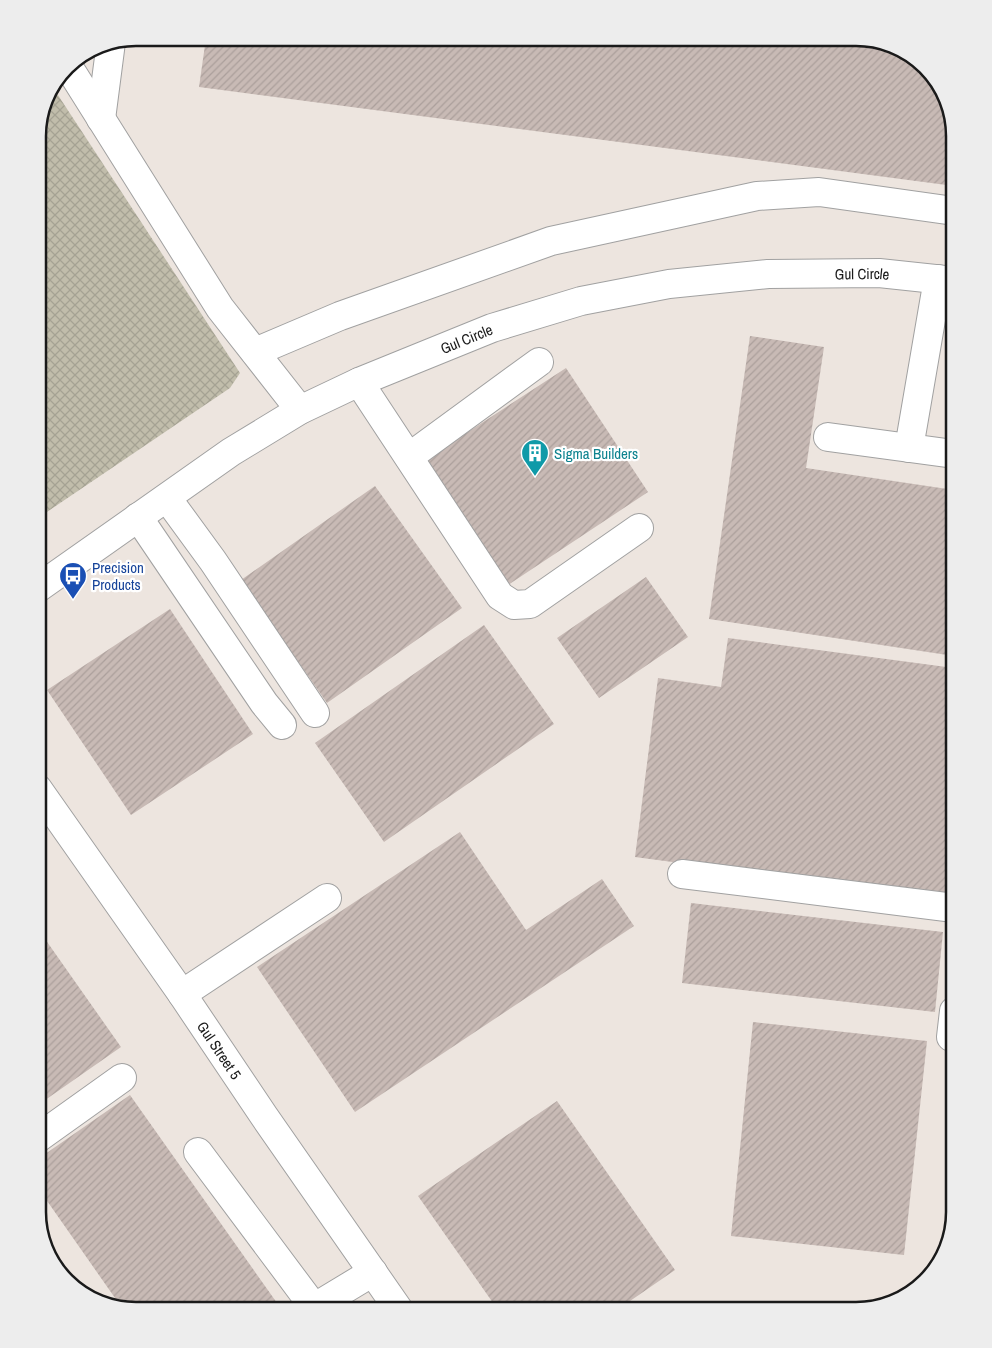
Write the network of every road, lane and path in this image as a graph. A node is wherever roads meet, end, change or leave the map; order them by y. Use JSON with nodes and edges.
{"nodes":[{"id":1,"x":110,"y":50,"type":"edge"},
{"id":2,"x":73,"y":73,"type":"edge"},
{"id":3,"x":101,"y":119,"type":"junction"},
{"id":4,"x":946,"y":210,"type":"edge"},
{"id":5,"x":946,"y":280,"type":"edge"},
{"id":6,"x":256,"y":352,"type":"junction"},
{"id":7,"x":539,"y":362,"type":"dead end"},
{"id":8,"x":359,"y":382,"type":"junction"},
{"id":9,"x":300,"y":410,"type":"junction"},
{"id":10,"x":828,"y":437,"type":"dead end"},
{"id":11,"x":909,"y":448,"type":"junction"},
{"id":12,"x":946,"y":453,"type":"edge"},
{"id":13,"x":409,"y":457,"type":"junction"},
{"id":14,"x":167,"y":498,"type":"junction"},
{"id":15,"x":138,"y":517,"type":"junction"},
{"id":16,"x":639,"y":528,"type":"dead end"},
{"id":17,"x":46,"y":582,"type":"edge"},
{"id":18,"x":316,"y":713,"type":"dead end"},
{"id":19,"x":282,"y":725,"type":"dead end"},
{"id":20,"x":46,"y":800,"type":"edge"},
{"id":21,"x":682,"y":874,"type":"dead end"},
{"id":22,"x":327,"y":898,"type":"dead end"},
{"id":23,"x":946,"y":907,"type":"edge"},
{"id":24,"x":182,"y":994,"type":"junction"},
{"id":25,"x":122,"y":1078,"type":"dead end"},
{"id":26,"x":46,"y":1132,"type":"edge"},
{"id":27,"x":198,"y":1152,"type":"dead end"},
{"id":28,"x":373,"y":1272,"type":"junction"},
{"id":29,"x":311,"y":1302,"type":"edge"},
{"id":30,"x":327,"y":1302,"type":"edge"},
{"id":31,"x":394,"y":1302,"type":"edge"}],
"edges":[{"from":1,"to":3,"type":"street"},
{"from":2,"to":3,"type":"street"},
{"from":3,"to":6,"type":"street"},
{"from":4,"to":6,"type":"street"},
{"from":5,"to":8,"type":"street","name":"Gul Circle"},
{"from":5,"to":11,"type":"street"},
{"from":6,"to":9,"type":"street"},
{"from":7,"to":13,"type":"street"},
{"from":8,"to":9,"type":"street","name":"Gul Circle"},
{"from":8,"to":13,"type":"street"},
{"from":9,"to":14,"type":"street","name":"Gul Circle"},
{"from":10,"to":11,"type":"street"},
{"from":11,"to":12,"type":"street"},
{"from":13,"to":16,"type":"street"},
{"from":14,"to":15,"type":"street","name":"Gul Circle"},
{"from":14,"to":18,"type":"street"},
{"from":15,"to":17,"type":"street","name":"Gul Circle"},
{"from":15,"to":19,"type":"street"},
{"from":20,"to":24,"type":"street","name":"Gul Street 5"},
{"from":21,"to":23,"type":"street"},
{"from":22,"to":24,"type":"street"},
{"from":24,"to":28,"type":"street","name":"Gul Street 5"},
{"from":25,"to":26,"type":"street"},
{"from":27,"to":29,"type":"street"},
{"from":28,"to":30,"type":"street"},
{"from":28,"to":31,"type":"street","name":"Gul Street 5"}]}
